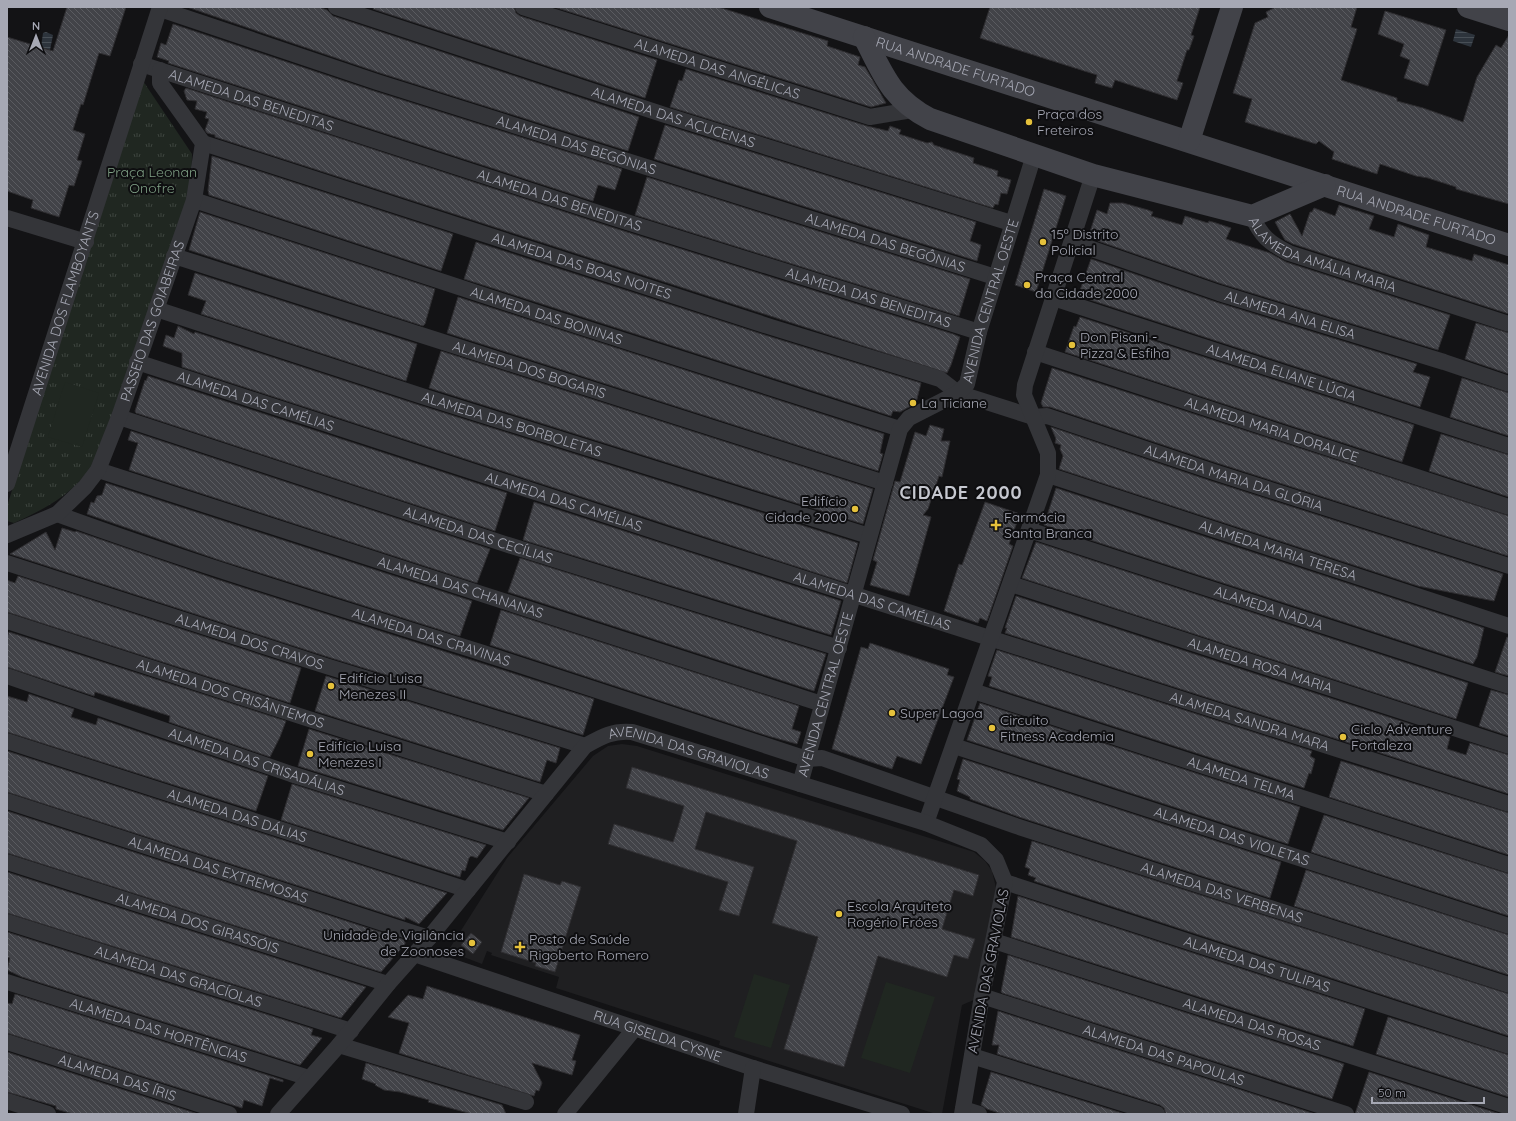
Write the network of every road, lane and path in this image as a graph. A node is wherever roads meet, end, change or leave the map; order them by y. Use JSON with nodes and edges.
{"nodes":[{"id":1,"x":336,"y":7,"type":"edge"},
{"id":2,"x":524,"y":7,"type":"edge"},
{"id":3,"x":770,"y":7,"type":"edge"},
{"id":4,"x":1232,"y":7,"type":"edge"},
{"id":5,"x":1468,"y":7,"type":"edge"},
{"id":6,"x":160,"y":8,"type":"edge"},
{"id":7,"x":1509,"y":20,"type":"edge"},
{"id":8,"x":864,"y":37,"type":"junction"},
{"id":9,"x":141,"y":64,"type":"junction"},
{"id":10,"x":160,"y":70,"type":"junction"},
{"id":11,"x":912,"y":110,"type":"junction"},
{"id":12,"x":1190,"y":141,"type":"junction"},
{"id":13,"x":203,"y":143,"type":"junction"},
{"id":14,"x":1034,"y":155,"type":"junction"},
{"id":15,"x":1093,"y":175,"type":"junction"},
{"id":16,"x":1324,"y":185,"type":"junction"},
{"id":17,"x":194,"y":200,"type":"junction"},
{"id":18,"x":1252,"y":216,"type":"junction"},
{"id":19,"x":7,"y":218,"type":"edge"},
{"id":20,"x":1011,"y":223,"type":"junction"},
{"id":21,"x":86,"y":242,"type":"junction"},
{"id":22,"x":1072,"y":242,"type":"junction"},
{"id":23,"x":1509,"y":245,"type":"edge"},
{"id":24,"x":174,"y":256,"type":"junction"},
{"id":25,"x":995,"y":277,"type":"junction"},
{"id":26,"x":1053,"y":298,"type":"junction"},
{"id":27,"x":156,"y":309,"type":"junction"},
{"id":28,"x":1509,"y":324,"type":"edge"},
{"id":29,"x":979,"y":332,"type":"junction"},
{"id":30,"x":1035,"y":352,"type":"junction"},
{"id":31,"x":137,"y":362,"type":"junction"},
{"id":32,"x":1509,"y":384,"type":"edge"},
{"id":33,"x":958,"y":393,"type":"junction"},
{"id":34,"x":118,"y":417,"type":"junction"},
{"id":35,"x":1033,"y":417,"type":"junction"},
{"id":36,"x":900,"y":428,"type":"junction"},
{"id":37,"x":1509,"y":446,"type":"edge"},
{"id":38,"x":98,"y":470,"type":"junction"},
{"id":39,"x":1048,"y":475,"type":"junction"},
{"id":40,"x":885,"y":483,"type":"junction"},
{"id":41,"x":7,"y":484,"type":"edge"},
{"id":42,"x":1509,"y":507,"type":"edge"},
{"id":43,"x":57,"y":514,"type":"junction"},
{"id":44,"x":1029,"y":530,"type":"junction"},
{"id":45,"x":7,"y":535,"type":"edge"},
{"id":46,"x":869,"y":536,"type":"junction"},
{"id":47,"x":7,"y":563,"type":"edge"},
{"id":48,"x":1509,"y":566,"type":"edge"},
{"id":49,"x":1011,"y":584,"type":"junction"},
{"id":50,"x":854,"y":594,"type":"junction"},
{"id":51,"x":7,"y":620,"type":"edge"},
{"id":52,"x":1509,"y":626,"type":"edge"},
{"id":53,"x":991,"y":638,"type":"junction"},
{"id":54,"x":839,"y":648,"type":"junction"},
{"id":55,"x":7,"y":676,"type":"edge"},
{"id":56,"x":1509,"y":686,"type":"edge"},
{"id":57,"x":973,"y":691,"type":"junction"},
{"id":58,"x":822,"y":704,"type":"junction"},
{"id":59,"x":7,"y":741,"type":"edge"},
{"id":60,"x":585,"y":746,"type":"junction"},
{"id":61,"x":954,"y":746,"type":"junction"},
{"id":62,"x":1509,"y":746,"type":"edge"},
{"id":63,"x":807,"y":759,"type":"junction"},
{"id":64,"x":800,"y":784,"type":"junction"},
{"id":65,"x":546,"y":794,"type":"junction"},
{"id":66,"x":935,"y":799,"type":"junction"},
{"id":67,"x":7,"y":801,"type":"edge"},
{"id":68,"x":1509,"y":804,"type":"edge"},
{"id":69,"x":926,"y":823,"type":"junction"},
{"id":70,"x":508,"y":842,"type":"junction"},
{"id":71,"x":7,"y":862,"type":"edge"},
{"id":72,"x":1509,"y":865,"type":"edge"},
{"id":73,"x":1005,"y":882,"type":"junction"},
{"id":74,"x":468,"y":890,"type":"junction"},
{"id":75,"x":7,"y":922,"type":"edge"},
{"id":76,"x":1509,"y":926,"type":"edge"},
{"id":77,"x":429,"y":938,"type":"junction"},
{"id":78,"x":994,"y":941,"type":"junction"},
{"id":79,"x":414,"y":954,"type":"junction"},
{"id":80,"x":7,"y":982,"type":"edge"},
{"id":81,"x":388,"y":984,"type":"junction"},
{"id":82,"x":1509,"y":985,"type":"edge"},
{"id":83,"x":982,"y":996,"type":"junction"},
{"id":84,"x":635,"y":1028,"type":"junction"},
{"id":85,"x":351,"y":1031,"type":"junction"},
{"id":86,"x":7,"y":1042,"type":"edge"},
{"id":87,"x":339,"y":1044,"type":"junction"},
{"id":88,"x":1509,"y":1046,"type":"edge"},
{"id":89,"x":972,"y":1056,"type":"junction"},
{"id":90,"x":753,"y":1068,"type":"junction"},
{"id":91,"x":309,"y":1078,"type":"junction"},
{"id":92,"x":7,"y":1101,"type":"edge"},
{"id":93,"x":526,"y":1102,"type":"dead end"},
{"id":94,"x":1509,"y":1107,"type":"edge"},
{"id":95,"x":963,"y":1111,"type":"edge"},
{"id":96,"x":48,"y":1114,"type":"edge"},
{"id":97,"x":229,"y":1114,"type":"edge"},
{"id":98,"x":278,"y":1114,"type":"edge"},
{"id":99,"x":565,"y":1114,"type":"edge"},
{"id":100,"x":746,"y":1114,"type":"edge"},
{"id":101,"x":902,"y":1114,"type":"edge"},
{"id":102,"x":979,"y":1114,"type":"edge"},
{"id":103,"x":1157,"y":1114,"type":"edge"},
{"id":104,"x":1346,"y":1114,"type":"edge"}],
"edges":[{"from":1,"to":20,"type":"street","name":"ALAMEDA DAS AÇUCENAS"},
{"from":2,"to":11,"type":"street","name":"ALAMEDA DAS ANGÉLICAS"},
{"from":3,"to":8,"type":"street","name":"RUA ANDRADE FURTADO"},
{"from":4,"to":12,"type":"street"},
{"from":5,"to":7,"type":"street"},
{"from":6,"to":9,"type":"street","name":"AVENIDA DOS FLAMBOYANTS"},
{"from":6,"to":25,"type":"street","name":"ALAMEDA DAS BEGÔNIAS"},
{"from":8,"to":11,"type":"street"},
{"from":8,"to":12,"type":"street","name":"RUA ANDRADE FURTADO"},
{"from":9,"to":10,"type":"street","name":"ALAMEDA DAS BENEDITAS"},
{"from":9,"to":21,"type":"street","name":"AVENIDA DOS FLAMBOYANTS"},
{"from":10,"to":13,"type":"street"},
{"from":10,"to":29,"type":"street","name":"ALAMEDA DAS BENEDITAS"},
{"from":11,"to":14,"type":"street"},
{"from":12,"to":16,"type":"street","name":"RUA ANDRADE FURTADO"},
{"from":13,"to":17,"type":"street","name":"PASSEIO DAS GOIABEIRAS"},
{"from":13,"to":33,"type":"street","name":"ALAMEDA DAS BOAS NOITES"},
{"from":14,"to":15,"type":"street"},
{"from":14,"to":20,"type":"street","name":"AVENIDA CENTRAL OESTE"},
{"from":15,"to":18,"type":"street","name":"ALAMEDA AMÁLIA MARIA"},
{"from":15,"to":22,"type":"street"},
{"from":16,"to":18,"type":"street","name":"RUA ANDRADE FURTADO"},
{"from":16,"to":23,"type":"street","name":"RUA ANDRADE FURTADO"},
{"from":17,"to":24,"type":"street","name":"PASSEIO DAS GOIABEIRAS"},
{"from":17,"to":36,"type":"street","name":"ALAMEDA DAS BONINAS"},
{"from":18,"to":28,"type":"street","name":"ALAMEDA AMÁLIA MARIA"},
{"from":19,"to":21,"type":"street"},
{"from":20,"to":25,"type":"street","name":"AVENIDA CENTRAL OESTE"},
{"from":21,"to":41,"type":"street","name":"AVENIDA DOS FLAMBOYANTS"},
{"from":22,"to":26,"type":"street"},
{"from":22,"to":32,"type":"street","name":"ALAMEDA ANA ELISA"},
{"from":24,"to":27,"type":"street","name":"PASSEIO DAS GOIABEIRAS"},
{"from":24,"to":40,"type":"street","name":"ALAMEDA DOS BOGARIS"},
{"from":25,"to":29,"type":"street","name":"AVENIDA CENTRAL OESTE"},
{"from":26,"to":30,"type":"street"},
{"from":26,"to":37,"type":"street","name":"ALAMEDA ELIANE LÚCIA"},
{"from":27,"to":31,"type":"street","name":"PASSEIO DAS GOIABEIRAS"},
{"from":27,"to":46,"type":"street","name":"ALAMEDA DAS BORBOLETAS"},
{"from":29,"to":33,"type":"street","name":"AVENIDA CENTRAL OESTE"},
{"from":30,"to":35,"type":"street"},
{"from":30,"to":42,"type":"street","name":"ALAMEDA MARIA DORALICE"},
{"from":31,"to":34,"type":"street","name":"PASSEIO DAS GOIABEIRAS"},
{"from":31,"to":50,"type":"street","name":"ALAMEDA DAS CAMÉLIAS"},
{"from":33,"to":35,"type":"street","name":"ALAMEDA MARIA DA GLÓRIA"},
{"from":33,"to":36,"type":"street","name":"AVENIDA CENTRAL OESTE"},
{"from":34,"to":38,"type":"street","name":"PASSEIO DAS GOIABEIRAS"},
{"from":34,"to":54,"type":"street","name":"ALAMEDA DAS CECÍLIAS"},
{"from":35,"to":39,"type":"street"},
{"from":35,"to":48,"type":"street","name":"ALAMEDA MARIA DA GLÓRIA"},
{"from":36,"to":40,"type":"street","name":"AVENIDA CENTRAL OESTE"},
{"from":38,"to":43,"type":"street","name":"PASSEIO DAS GOIABEIRAS"},
{"from":38,"to":58,"type":"street","name":"ALAMEDA DAS CHANANAS"},
{"from":39,"to":44,"type":"street"},
{"from":39,"to":52,"type":"street","name":"ALAMEDA MARIA TERESA"},
{"from":40,"to":46,"type":"street","name":"AVENIDA CENTRAL OESTE"},
{"from":43,"to":45,"type":"street","name":"PASSEIO DAS GOIABEIRAS"},
{"from":43,"to":63,"type":"street","name":"ALAMEDA DAS CRAVINAS"},
{"from":44,"to":49,"type":"street"},
{"from":44,"to":56,"type":"street","name":"ALAMEDA NADJA"},
{"from":46,"to":50,"type":"street","name":"AVENIDA CENTRAL OESTE"},
{"from":47,"to":60,"type":"street","name":"ALAMEDA DOS CRAVOS"},
{"from":49,"to":53,"type":"street"},
{"from":49,"to":62,"type":"street","name":"ALAMEDA ROSA MARIA"},
{"from":50,"to":53,"type":"street","name":"ALAMEDA DAS CAMÉLIAS"},
{"from":50,"to":54,"type":"street","name":"AVENIDA CENTRAL OESTE"},
{"from":51,"to":65,"type":"street","name":"ALAMEDA DOS CRISÂNTEMOS"},
{"from":53,"to":57,"type":"street"},
{"from":53,"to":68,"type":"street","name":"ALAMEDA SANDRA MARA"},
{"from":54,"to":58,"type":"street","name":"AVENIDA CENTRAL OESTE"},
{"from":55,"to":70,"type":"street","name":"ALAMEDA DAS CRISADÁLIAS"},
{"from":57,"to":61,"type":"street"},
{"from":57,"to":72,"type":"street","name":"ALAMEDA TELMA"},
{"from":58,"to":63,"type":"street","name":"AVENIDA CENTRAL OESTE"},
{"from":59,"to":74,"type":"street","name":"ALAMEDA DAS DÁLIAS"},
{"from":60,"to":64,"type":"street","name":"AVENIDA DAS GRAVIOLAS"},
{"from":60,"to":65,"type":"street","name":"AVENIDA DAS GRAVIOLAS"},
{"from":61,"to":66,"type":"street"},
{"from":61,"to":76,"type":"street","name":"ALAMEDA DAS VIOLETAS"},
{"from":63,"to":64,"type":"street","name":"AVENIDA CENTRAL OESTE"},
{"from":63,"to":66,"type":"street","name":"ALAMEDA DAS CRAVINAS"},
{"from":64,"to":69,"type":"street","name":"AVENIDA DAS GRAVIOLAS"},
{"from":65,"to":70,"type":"street","name":"AVENIDA DAS GRAVIOLAS"},
{"from":66,"to":69,"type":"street"},
{"from":66,"to":82,"type":"street","name":"ALAMEDA DAS VERBENAS"},
{"from":67,"to":77,"type":"street","name":"ALAMEDA DAS EXTREMOSAS"},
{"from":69,"to":73,"type":"street","name":"AVENIDA DAS GRAVIOLAS"},
{"from":70,"to":74,"type":"street","name":"AVENIDA DAS GRAVIOLAS"},
{"from":71,"to":81,"type":"street","name":"ALAMEDA DOS GIRASSÓIS"},
{"from":73,"to":78,"type":"street","name":"AVENIDA DAS GRAVIOLAS"},
{"from":73,"to":88,"type":"street","name":"ALAMEDA DAS TULIPAS"},
{"from":74,"to":77,"type":"street","name":"AVENIDA DAS GRAVIOLAS"},
{"from":75,"to":85,"type":"street","name":"ALAMEDA DAS GRACÍOLAS"},
{"from":77,"to":79,"type":"street","name":"AVENIDA DAS GRAVIOLAS"},
{"from":78,"to":83,"type":"street","name":"AVENIDA DAS GRAVIOLAS"},
{"from":78,"to":94,"type":"street","name":"ALAMEDA DAS ROSAS"},
{"from":79,"to":81,"type":"street","name":"AVENIDA DAS GRAVIOLAS"},
{"from":79,"to":84,"type":"street","name":"RUA GISELDA CYSNE"},
{"from":80,"to":91,"type":"street","name":"ALAMEDA DAS HORTÊNCIAS"},
{"from":81,"to":85,"type":"street","name":"AVENIDA DAS GRAVIOLAS"},
{"from":83,"to":89,"type":"street","name":"AVENIDA DAS GRAVIOLAS"},
{"from":83,"to":104,"type":"street","name":"ALAMEDA DAS PAPOULAS"},
{"from":84,"to":90,"type":"street","name":"RUA GISELDA CYSNE"},
{"from":84,"to":99,"type":"street"},
{"from":85,"to":87,"type":"street","name":"AVENIDA DAS GRAVIOLAS"},
{"from":86,"to":97,"type":"street","name":"ALAMEDA DAS ÍRIS"},
{"from":87,"to":91,"type":"street","name":"AVENIDA DAS GRAVIOLAS"},
{"from":87,"to":93,"type":"street"},
{"from":89,"to":95,"type":"street","name":"AVENIDA DAS GRAVIOLAS"},
{"from":89,"to":103,"type":"street"},
{"from":90,"to":100,"type":"street"},
{"from":90,"to":101,"type":"street","name":"RUA GISELDA CYSNE"},
{"from":91,"to":98,"type":"street","name":"AVENIDA DAS GRAVIOLAS"},
{"from":92,"to":96,"type":"street"},
{"from":95,"to":102,"type":"street"}]}
